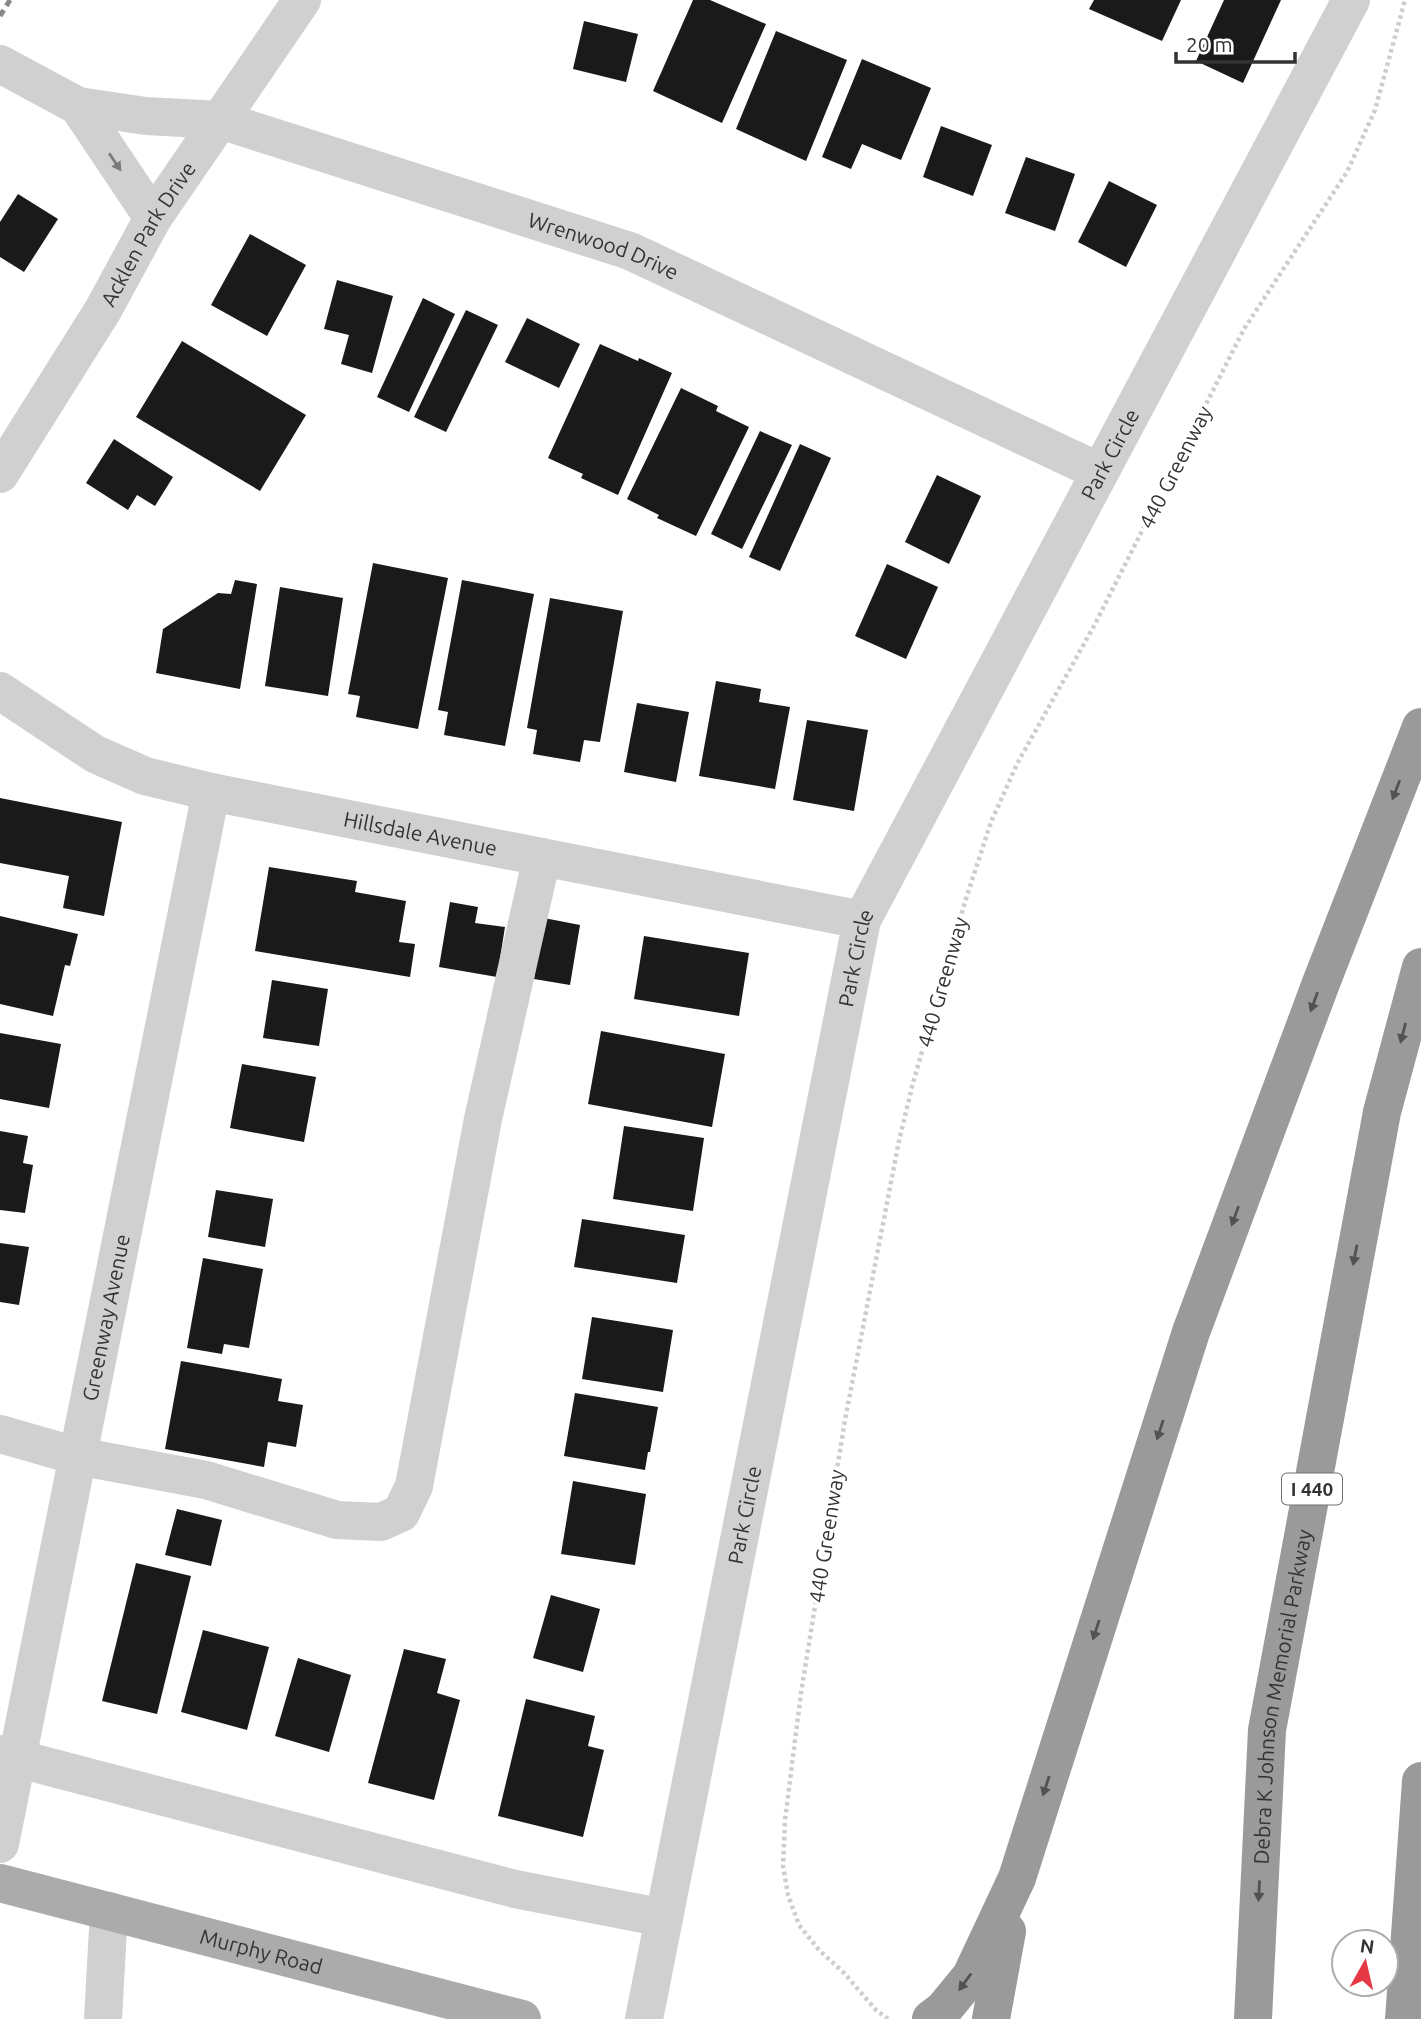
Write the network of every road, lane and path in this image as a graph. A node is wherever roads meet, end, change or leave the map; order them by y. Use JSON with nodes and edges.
{"nodes":[{"id":1,"x":302,"y":0,"type":"edge"},
{"id":2,"x":1350,"y":0,"type":"edge"},
{"id":3,"x":1405,"y":0,"type":"edge"},
{"id":4,"x":0,"y":64,"type":"edge"},
{"id":5,"x":78,"y":106,"type":"junction"},
{"id":6,"x":220,"y":120,"type":"junction"},
{"id":7,"x":153,"y":218,"type":"junction"},
{"id":8,"x":1100,"y":472,"type":"junction"},
{"id":9,"x":0,"y":474,"type":"edge"},
{"id":10,"x":0,"y":691,"type":"edge"},
{"id":11,"x":1421,"y":727,"type":"edge"},
{"id":12,"x":211,"y":792,"type":"junction"},
{"id":13,"x":542,"y":857,"type":"junction"},
{"id":14,"x":862,"y":920,"type":"junction"},
{"id":15,"x":1421,"y":967,"type":"edge"},
{"id":16,"x":0,"y":1434,"type":"edge"},
{"id":17,"x":78,"y":1456,"type":"junction"},
{"id":18,"x":9,"y":1756,"type":"edge"},
{"id":19,"x":1421,"y":1781,"type":"edge"},
{"id":20,"x":0,"y":1844,"type":"edge"},
{"id":21,"x":1017,"y":1878,"type":"junction"},
{"id":22,"x":0,"y":1883,"type":"edge"},
{"id":23,"x":109,"y":1911,"type":"junction"},
{"id":24,"x":664,"y":1918,"type":"junction"},
{"id":25,"x":103,"y":2019,"type":"edge"},
{"id":26,"x":521,"y":2019,"type":"edge"},
{"id":27,"x":644,"y":2019,"type":"edge"},
{"id":28,"x":888,"y":2019,"type":"edge"},
{"id":29,"x":931,"y":2019,"type":"edge"},
{"id":30,"x":991,"y":2019,"type":"edge"},
{"id":31,"x":1253,"y":2019,"type":"edge"},
{"id":32,"x":1404,"y":2019,"type":"edge"}],
"edges":[{"from":1,"to":6,"type":"street","name":"Acklen Park Drive"},
{"from":2,"to":8,"type":"street","name":"Park Circle"},
{"from":3,"to":28,"type":"path","name":"440 Greenway"},
{"from":4,"to":5,"type":"street"},
{"from":5,"to":6,"type":"street","name":"Wrenwood Drive"},
{"from":5,"to":7,"type":"street","one_way":true},
{"from":6,"to":7,"type":"street","name":"Acklen Park Drive"},
{"from":6,"to":8,"type":"street","name":"Wrenwood Drive"},
{"from":7,"to":9,"type":"street","name":"Acklen Park Drive"},
{"from":8,"to":14,"type":"street","name":"Park Circle"},
{"from":10,"to":12,"type":"street","name":"Hillsdale Avenue"},
{"from":11,"to":21,"type":"highway","one_way":true},
{"from":12,"to":13,"type":"street","name":"Hillsdale Avenue"},
{"from":12,"to":17,"type":"street","name":"Greenway Avenue"},
{"from":13,"to":14,"type":"street","name":"Hillsdale Avenue"},
{"from":13,"to":17,"type":"street"},
{"from":14,"to":24,"type":"street","name":"Park Circle"},
{"from":15,"to":31,"type":"highway","name":"Debra K Johnson Memorial Parkway","number":"I 440","one_way":true},
{"from":16,"to":17,"type":"street"},
{"from":17,"to":18,"type":"street","name":"Greenway Avenue"},
{"from":18,"to":20,"type":"street","name":"Greenway Avenue"},
{"from":18,"to":24,"type":"street"},
{"from":19,"to":32,"type":"highway"},
{"from":21,"to":29,"type":"highway","one_way":true},
{"from":21,"to":30,"type":"highway"},
{"from":22,"to":23,"type":"main road","name":"Murphy Road"},
{"from":23,"to":25,"type":"street"},
{"from":23,"to":26,"type":"main road","name":"Murphy Road"},
{"from":24,"to":27,"type":"street","name":"Park Circle"}]}
